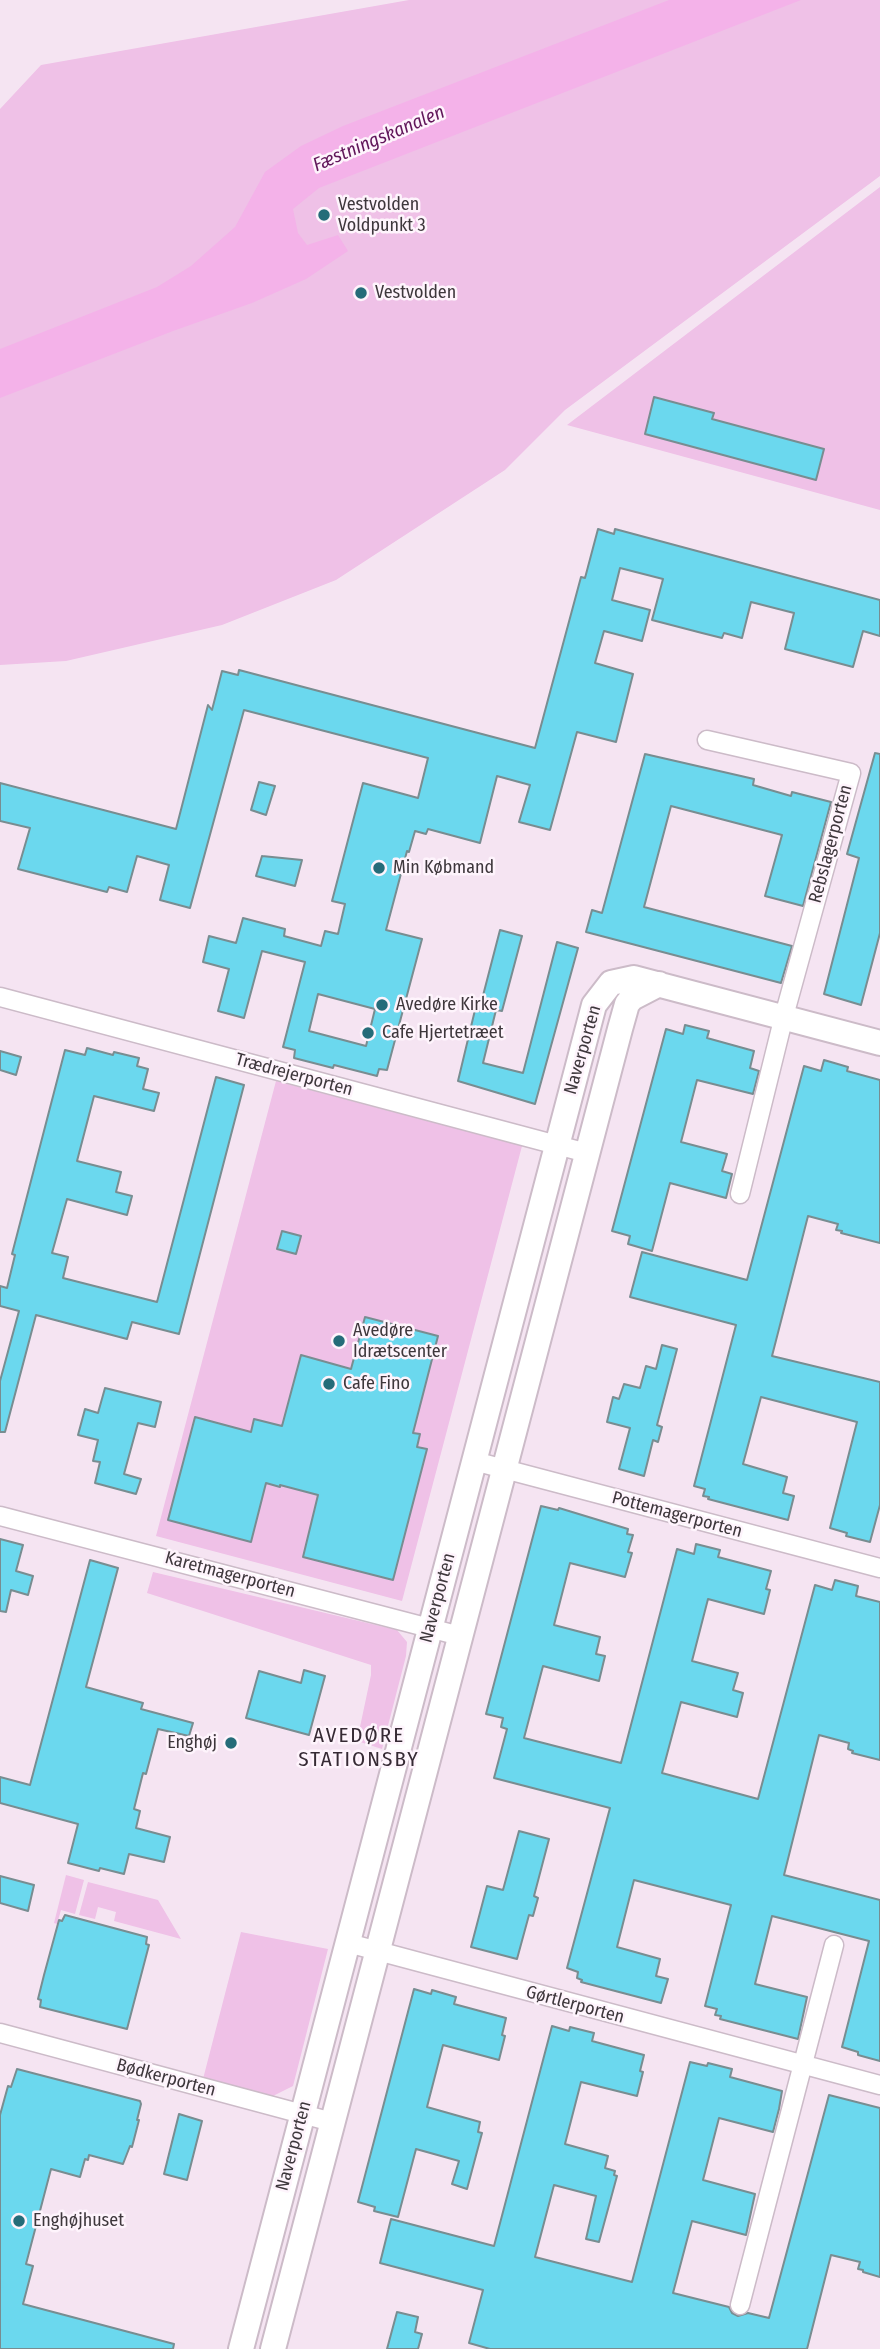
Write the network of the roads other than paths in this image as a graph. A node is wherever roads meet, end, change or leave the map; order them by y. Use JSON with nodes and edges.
{"nodes":[{"id":1,"x":707,"y":740,"type":"dead end"},
{"id":2,"x":659,"y":984,"type":"junction"},
{"id":3,"x":0,"y":997,"type":"edge"},
{"id":4,"x":784,"y":1016,"type":"junction"},
{"id":5,"x":880,"y":1043,"type":"edge"},
{"id":6,"x":557,"y":1145,"type":"junction"},
{"id":7,"x":587,"y":1153,"type":"junction"},
{"id":8,"x":740,"y":1194,"type":"dead end"},
{"id":9,"x":474,"y":1461,"type":"junction"},
{"id":10,"x":504,"y":1469,"type":"junction"},
{"id":11,"x":0,"y":1516,"type":"edge"},
{"id":12,"x":880,"y":1568,"type":"edge"},
{"id":13,"x":430,"y":1629,"type":"junction"},
{"id":14,"x":460,"y":1636,"type":"junction"},
{"id":15,"x":348,"y":1943,"type":"junction"},
{"id":16,"x":834,"y":1945,"type":"dead end"},
{"id":17,"x":378,"y":1952,"type":"junction"},
{"id":18,"x":0,"y":2033,"type":"edge"},
{"id":19,"x":803,"y":2065,"type":"junction"},
{"id":20,"x":880,"y":2085,"type":"edge"},
{"id":21,"x":303,"y":2114,"type":"junction"},
{"id":22,"x":332,"y":2122,"type":"junction"},
{"id":23,"x":740,"y":2305,"type":"dead end"},
{"id":24,"x":242,"y":2349,"type":"edge"},
{"id":25,"x":273,"y":2349,"type":"edge"}],
"edges":[{"from":1,"to":4,"type":"street","name":"Rebslagerporten"},
{"from":2,"to":4,"type":"street"},
{"from":2,"to":6,"type":"street","name":"Naverporten"},
{"from":2,"to":7,"type":"street","name":"Naverporten"},
{"from":3,"to":6,"type":"street","name":"Trædrejerporten"},
{"from":4,"to":5,"type":"street"},
{"from":4,"to":8,"type":"street","name":"Rebslagerporten"},
{"from":6,"to":7,"type":"street","name":"Trædrejerporten"},
{"from":6,"to":9,"type":"street","name":"Naverporten"},
{"from":7,"to":10,"type":"street","name":"Naverporten"},
{"from":9,"to":10,"type":"street","name":"Pottemagerporten"},
{"from":9,"to":13,"type":"street","name":"Naverporten"},
{"from":10,"to":12,"type":"street","name":"Pottemagerporten"},
{"from":10,"to":14,"type":"street","name":"Naverporten"},
{"from":11,"to":13,"type":"street","name":"Karetmagerporten"},
{"from":13,"to":14,"type":"street","name":"Karetmagerporten"},
{"from":13,"to":15,"type":"street","name":"Naverporten"},
{"from":14,"to":17,"type":"street","name":"Naverporten"},
{"from":15,"to":17,"type":"street","name":"Gørtlerporten"},
{"from":15,"to":21,"type":"street","name":"Naverporten"},
{"from":16,"to":19,"type":"street"},
{"from":17,"to":19,"type":"street","name":"Gørtlerporten"},
{"from":17,"to":22,"type":"street","name":"Naverporten"},
{"from":18,"to":21,"type":"street","name":"Bødkerporten"},
{"from":19,"to":20,"type":"street","name":"Gørtlerporten"},
{"from":19,"to":23,"type":"street"},
{"from":21,"to":22,"type":"street","name":"Bødkerporten"},
{"from":21,"to":24,"type":"street","name":"Naverporten"},
{"from":22,"to":25,"type":"street","name":"Naverporten"}]}
